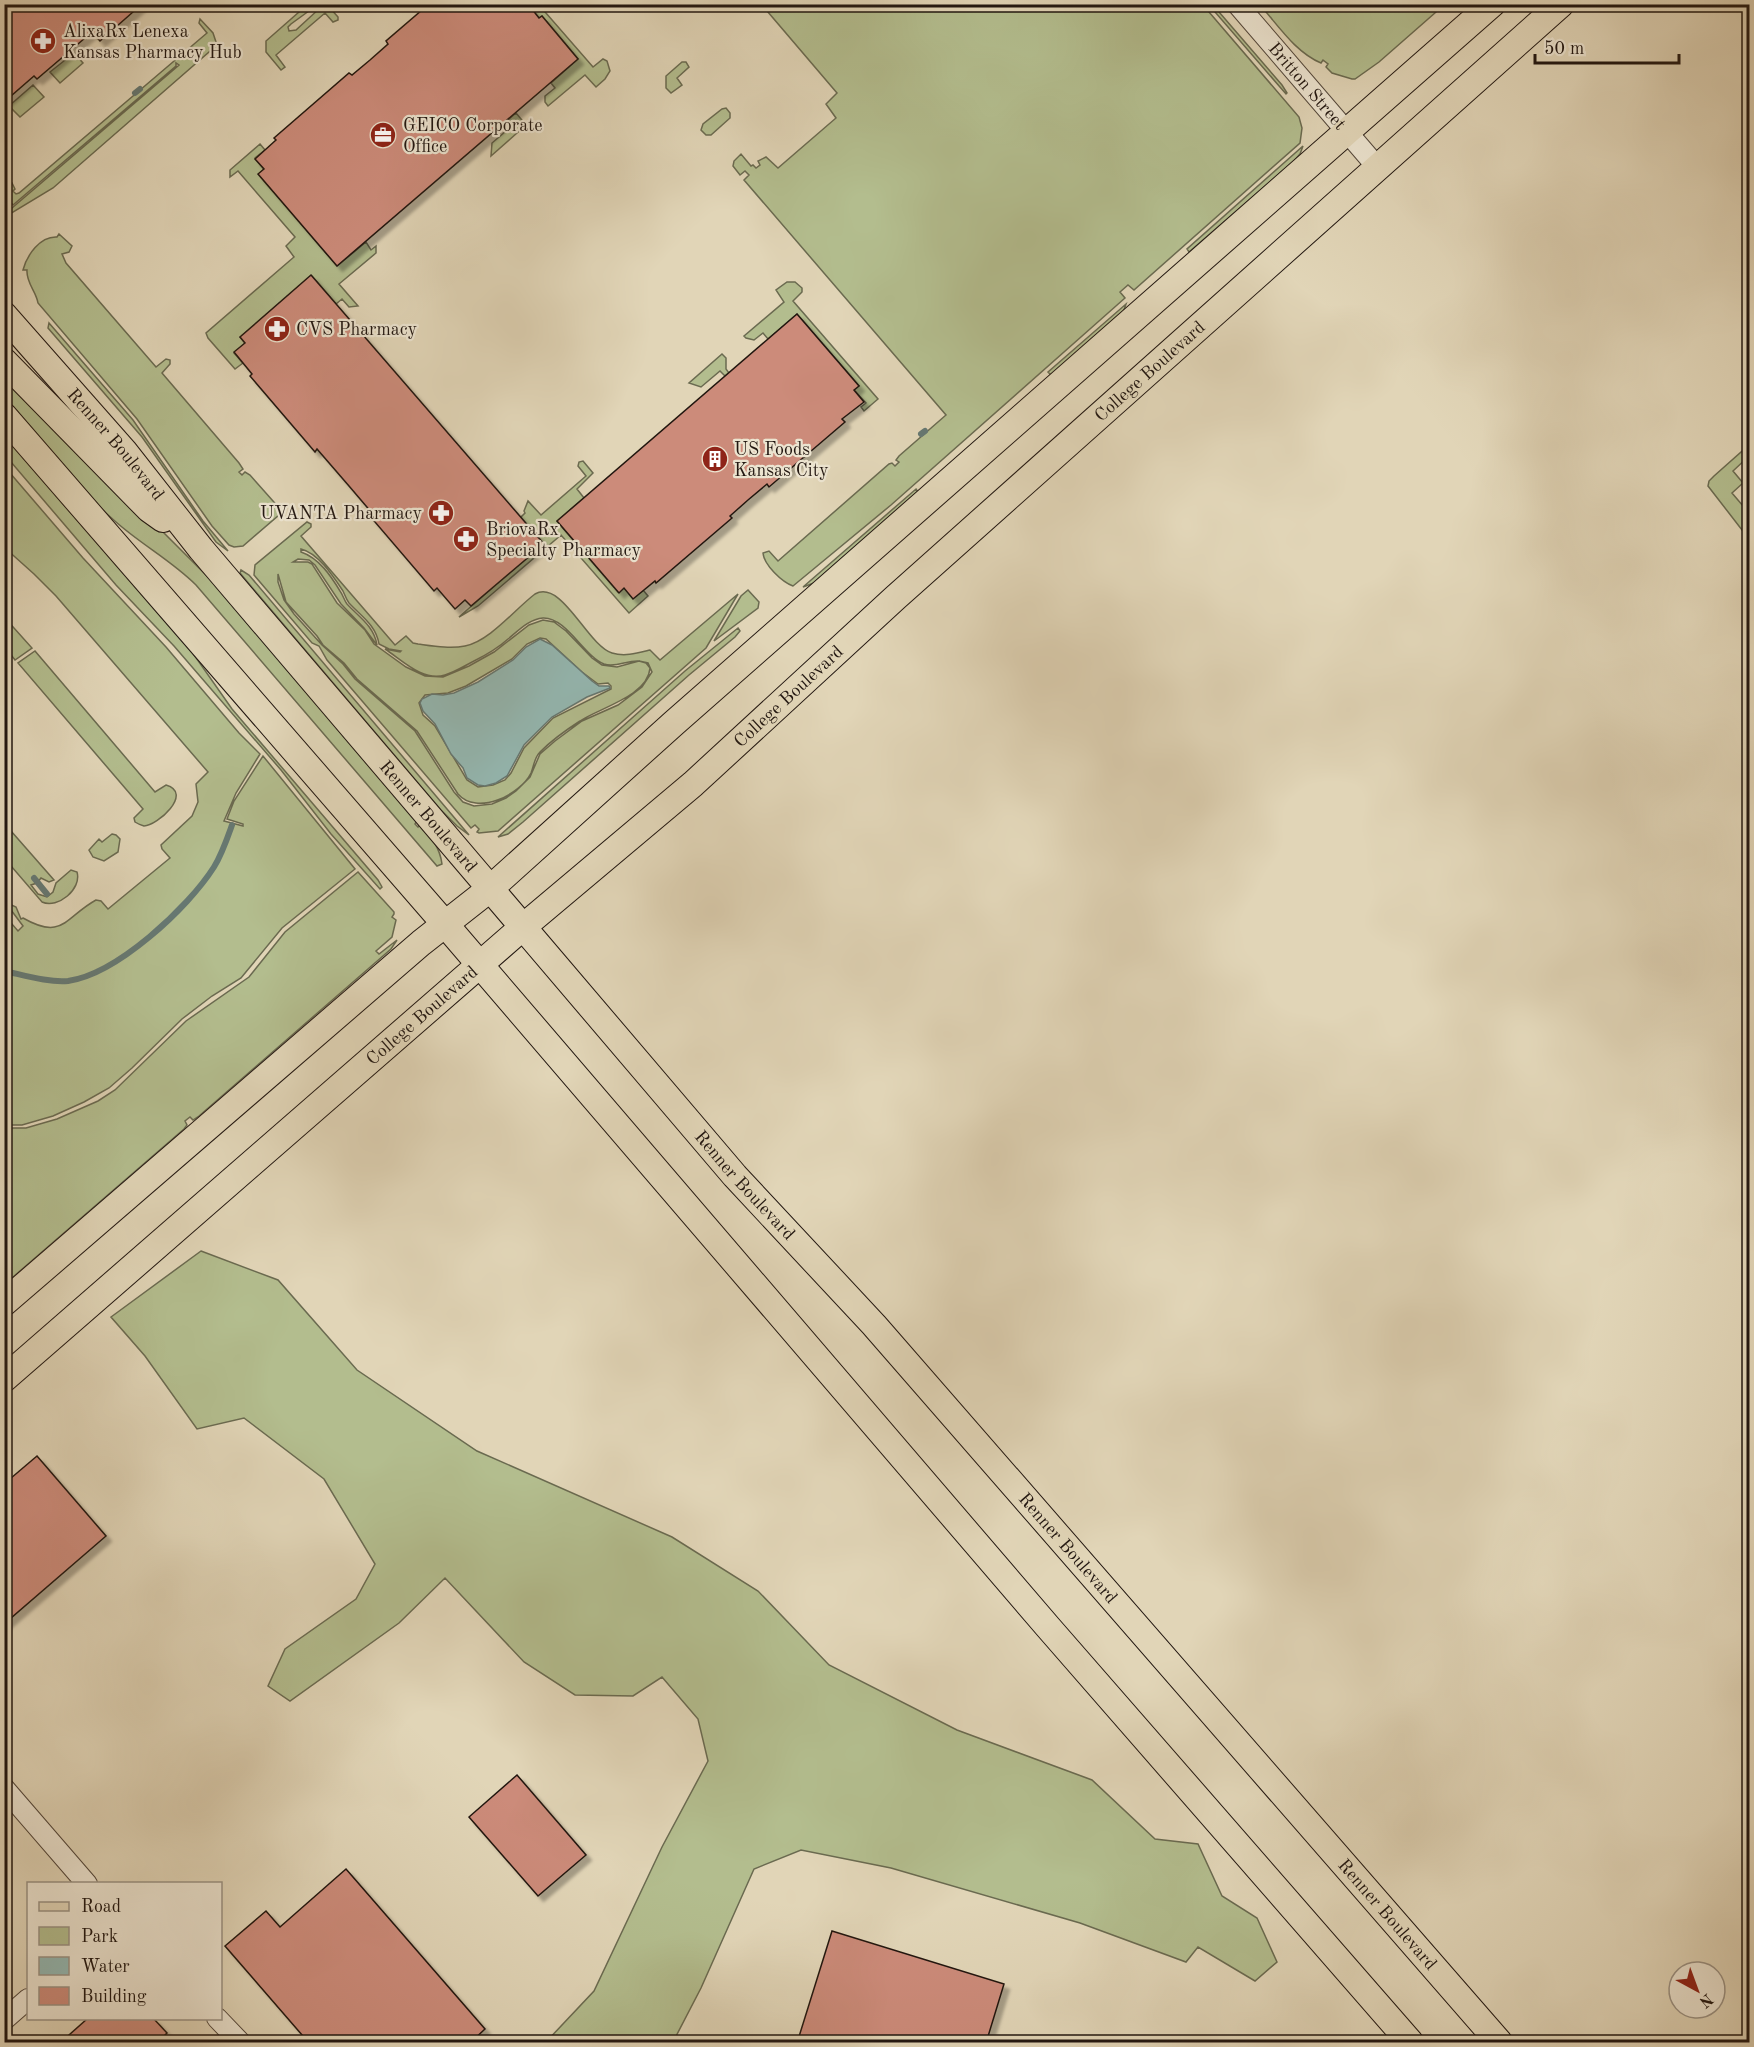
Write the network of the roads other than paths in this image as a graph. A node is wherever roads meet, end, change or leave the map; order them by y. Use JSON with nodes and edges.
{"nodes":[{"id":1,"x":1237,"y":4,"type":"edge"},
{"id":2,"x":1492,"y":4,"type":"edge"},
{"id":3,"x":1561,"y":4,"type":"edge"},
{"id":4,"x":1348,"y":133,"type":"junction"},
{"id":5,"x":1378,"y":168,"type":"junction"},
{"id":6,"x":4,"y":315,"type":"edge"},
{"id":7,"x":4,"y":361,"type":"edge"},
{"id":8,"x":4,"y":416,"type":"edge"},
{"id":9,"x":201,"y":549,"type":"junction"},
{"id":10,"x":490,"y":888,"type":"junction"},
{"id":11,"x":445,"y":924,"type":"junction"},
{"id":12,"x":523,"y":927,"type":"junction"},
{"id":13,"x":480,"y":965,"type":"junction"},
{"id":14,"x":4,"y":1304,"type":"edge"},
{"id":15,"x":4,"y":1379,"type":"edge"},
{"id":16,"x":4,"y":1788,"type":"edge"},
{"id":17,"x":85,"y":1882,"type":"edge"},
{"id":18,"x":27,"y":2000,"type":"edge"},
{"id":19,"x":4,"y":2020,"type":"edge"},
{"id":20,"x":218,"y":2020,"type":"edge"},
{"id":21,"x":240,"y":2043,"type":"edge"},
{"id":22,"x":1410,"y":2043,"type":"edge"},
{"id":23,"x":1499,"y":2043,"type":"edge"}],
"edges":[{"from":1,"to":4,"type":"street","name":"Britton Street"},
{"from":2,"to":4,"type":"main road"},
{"from":3,"to":5,"type":"main road","name":"College Boulevard"},
{"from":4,"to":5,"type":"street","name":"Britton Street"},
{"from":4,"to":10,"type":"main road"},
{"from":5,"to":12,"type":"main road","name":"College Boulevard"},
{"from":6,"to":9,"type":"main road","name":"Renner Boulevard"},
{"from":7,"to":9,"type":"main road"},
{"from":8,"to":11,"type":"main road"},
{"from":9,"to":10,"type":"main road","name":"Renner Boulevard"},
{"from":10,"to":11,"type":"main road"},
{"from":10,"to":12,"type":"main road","name":"Renner Boulevard"},
{"from":11,"to":13,"type":"main road"},
{"from":11,"to":14,"type":"main road"},
{"from":12,"to":13,"type":"main road","name":"College Boulevard"},
{"from":12,"to":23,"type":"main road","name":"Renner Boulevard"},
{"from":13,"to":15,"type":"main road","name":"College Boulevard"},
{"from":13,"to":22,"type":"main road"},
{"from":16,"to":17,"type":"street"},
{"from":18,"to":19,"type":"street"},
{"from":20,"to":21,"type":"street"}]}
